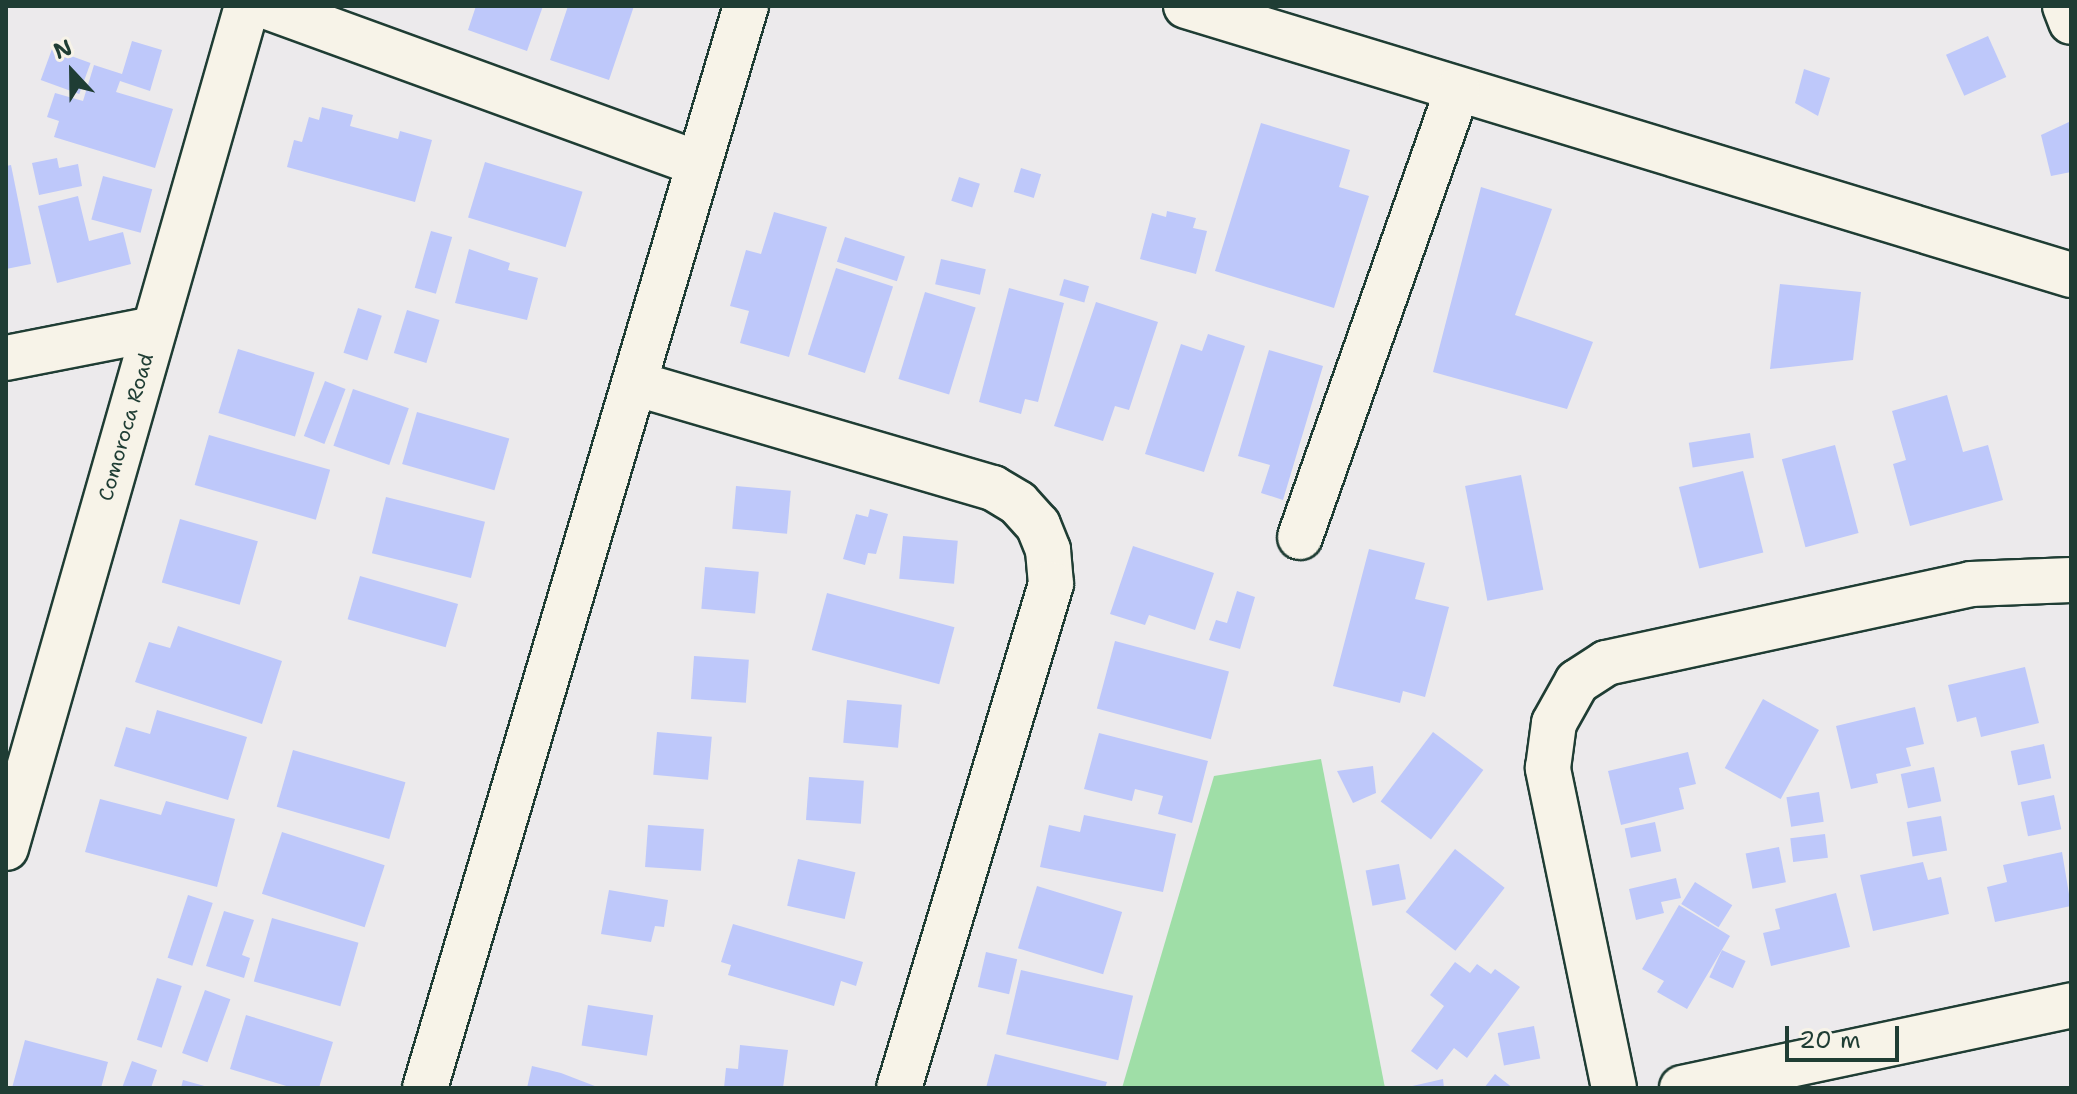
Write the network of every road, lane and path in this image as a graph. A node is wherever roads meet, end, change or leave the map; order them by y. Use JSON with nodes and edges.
{"nodes":[{"id":1,"x":247,"y":6,"type":"edge"},
{"id":2,"x":265,"y":6,"type":"edge"},
{"id":3,"x":746,"y":6,"type":"edge"},
{"id":4,"x":2065,"y":6,"type":"edge"},
{"id":5,"x":1208,"y":9,"type":"edge"},
{"id":6,"x":2071,"y":22,"type":"edge"},
{"id":7,"x":1457,"y":90,"type":"junction"},
{"id":8,"x":696,"y":163,"type":"junction"},
{"id":9,"x":2071,"y":275,"type":"edge"},
{"id":10,"x":154,"y":329,"type":"junction"},
{"id":11,"x":6,"y":358,"type":"edge"},
{"id":12,"x":637,"y":384,"type":"junction"},
{"id":13,"x":1300,"y":537,"type":"dead end"},
{"id":14,"x":2071,"y":580,"type":"edge"},
{"id":15,"x":8,"y":829,"type":"edge"},
{"id":16,"x":2071,"y":1005,"type":"edge"},
{"id":17,"x":425,"y":1088,"type":"edge"},
{"id":18,"x":899,"y":1088,"type":"edge"},
{"id":19,"x":1614,"y":1088,"type":"edge"},
{"id":20,"x":1682,"y":1088,"type":"edge"}],
"edges":[{"from":1,"to":10,"type":"street","name":"Comoroca Road"},
{"from":2,"to":8,"type":"street"},
{"from":3,"to":8,"type":"street"},
{"from":4,"to":6,"type":"street"},
{"from":5,"to":7,"type":"street"},
{"from":7,"to":9,"type":"street"},
{"from":7,"to":13,"type":"street"},
{"from":8,"to":12,"type":"street"},
{"from":10,"to":11,"type":"street"},
{"from":10,"to":15,"type":"street","name":"Comoroca Road"},
{"from":12,"to":17,"type":"street"},
{"from":12,"to":18,"type":"street"},
{"from":14,"to":19,"type":"street"},
{"from":16,"to":20,"type":"street"}]}
